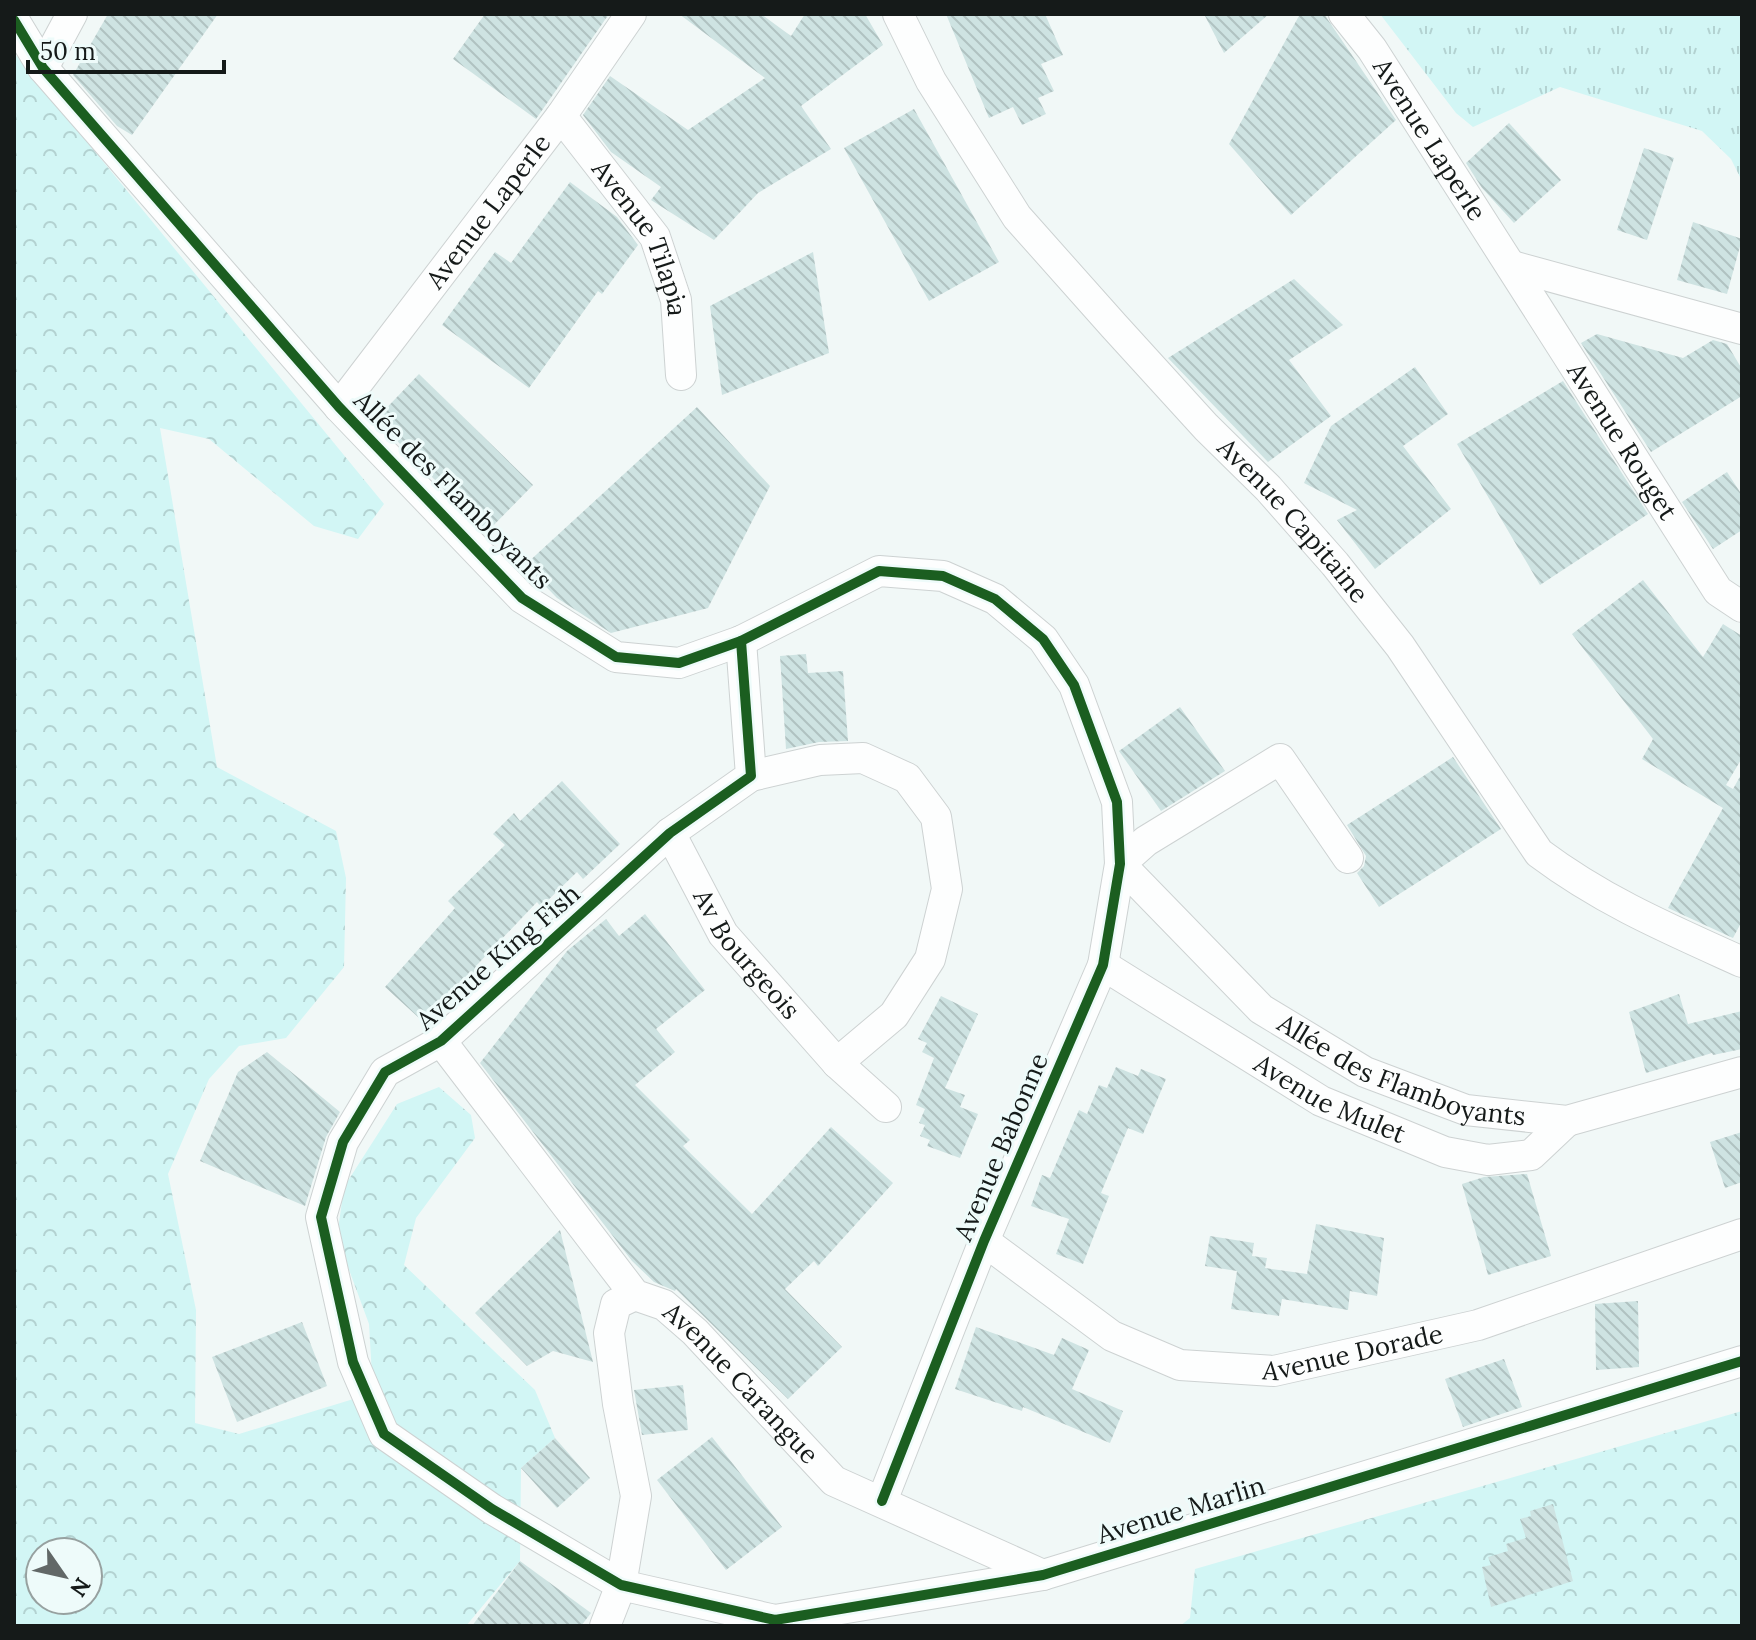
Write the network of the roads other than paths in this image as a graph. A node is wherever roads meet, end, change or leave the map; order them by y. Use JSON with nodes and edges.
{"nodes":[{"id":1,"x":72,"y":14,"type":"edge"},
{"id":2,"x":631,"y":14,"type":"edge"},
{"id":3,"x":898,"y":14,"type":"edge"},
{"id":4,"x":1344,"y":14,"type":"edge"},
{"id":5,"x":14,"y":20,"type":"edge"},
{"id":6,"x":43,"y":68,"type":"junction"},
{"id":7,"x":561,"y":116,"type":"junction"},
{"id":8,"x":1512,"y":266,"type":"junction"},
{"id":9,"x":1742,"y":329,"type":"edge"},
{"id":10,"x":681,"y":375,"type":"dead end"},
{"id":11,"x":339,"y":407,"type":"junction"},
{"id":12,"x":1742,"y":607,"type":"edge"},
{"id":13,"x":741,"y":641,"type":"junction"},
{"id":14,"x":751,"y":776,"type":"junction"},
{"id":15,"x":1117,"y":802,"type":"joint"},
{"id":16,"x":670,"y":833,"type":"junction"},
{"id":17,"x":1348,"y":858,"type":"dead end"},
{"id":18,"x":1120,"y":864,"type":"junction"},
{"id":19,"x":1742,"y":962,"type":"edge"},
{"id":20,"x":1103,"y":965,"type":"junction"},
{"id":21,"x":441,"y":1041,"type":"junction"},
{"id":22,"x":837,"y":1063,"type":"junction"},
{"id":23,"x":1742,"y":1072,"type":"edge"},
{"id":24,"x":886,"y":1107,"type":"dead end"},
{"id":25,"x":1567,"y":1121,"type":"junction"},
{"id":26,"x":1742,"y":1234,"type":"edge"},
{"id":27,"x":984,"y":1241,"type":"junction"},
{"id":28,"x":635,"y":1295,"type":"junction"},
{"id":29,"x":1742,"y":1361,"type":"edge"},
{"id":30,"x":882,"y":1501,"type":"junction"},
{"id":31,"x":1043,"y":1575,"type":"junction"},
{"id":32,"x":621,"y":1585,"type":"junction"},
{"id":33,"x":605,"y":1626,"type":"edge"}],
"edges":[{"from":1,"to":6,"type":"street"},
{"from":2,"to":7,"type":"street","name":"Avenue Laperle"},
{"from":3,"to":19,"type":"street","name":"Avenue Capitaine"},
{"from":4,"to":8,"type":"street","name":"Avenue Laperle"},
{"from":5,"to":6,"type":"street","name":"Allée des Flamboyants"},
{"from":6,"to":11,"type":"street","name":"Allée des Flamboyants"},
{"from":7,"to":10,"type":"street","name":"Avenue Tilapia"},
{"from":7,"to":11,"type":"street","name":"Avenue Laperle"},
{"from":8,"to":9,"type":"street"},
{"from":8,"to":12,"type":"street","name":"Avenue Rouget"},
{"from":11,"to":13,"type":"street","name":"Allée des Flamboyants"},
{"from":13,"to":14,"type":"street"},
{"from":13,"to":15,"type":"street","name":"Allée des Flamboyants"},
{"from":14,"to":16,"type":"street","name":"Avenue King Fish"},
{"from":14,"to":22,"type":"street"},
{"from":15,"to":18,"type":"street","name":"Avenue Babonne"},
{"from":16,"to":21,"type":"street","name":"Avenue King Fish"},
{"from":16,"to":22,"type":"street","name":"Av Bourgeois"},
{"from":17,"to":18,"type":"street"},
{"from":18,"to":20,"type":"street","name":"Avenue Babonne"},
{"from":18,"to":25,"type":"street","name":"Allée des Flamboyants"},
{"from":20,"to":25,"type":"street","name":"Avenue Mulet"},
{"from":20,"to":27,"type":"street","name":"Avenue Babonne"},
{"from":21,"to":28,"type":"street","name":"Avenue Carangue"},
{"from":21,"to":32,"type":"street","name":"Avenue King Fish"},
{"from":22,"to":24,"type":"street","name":"Av Bourgeois"},
{"from":23,"to":25,"type":"street","name":"Allée des Flamboyants"},
{"from":26,"to":27,"type":"street","name":"Avenue Dorade"},
{"from":27,"to":30,"type":"street","name":"Avenue Babonne"},
{"from":28,"to":30,"type":"street","name":"Avenue Carangue"},
{"from":28,"to":32,"type":"street"},
{"from":29,"to":31,"type":"street","name":"Avenue Marlin"},
{"from":30,"to":31,"type":"street","name":"Avenue Carangue"},
{"from":31,"to":32,"type":"street","name":"Avenue Marlin"},
{"from":32,"to":33,"type":"street"}]}
